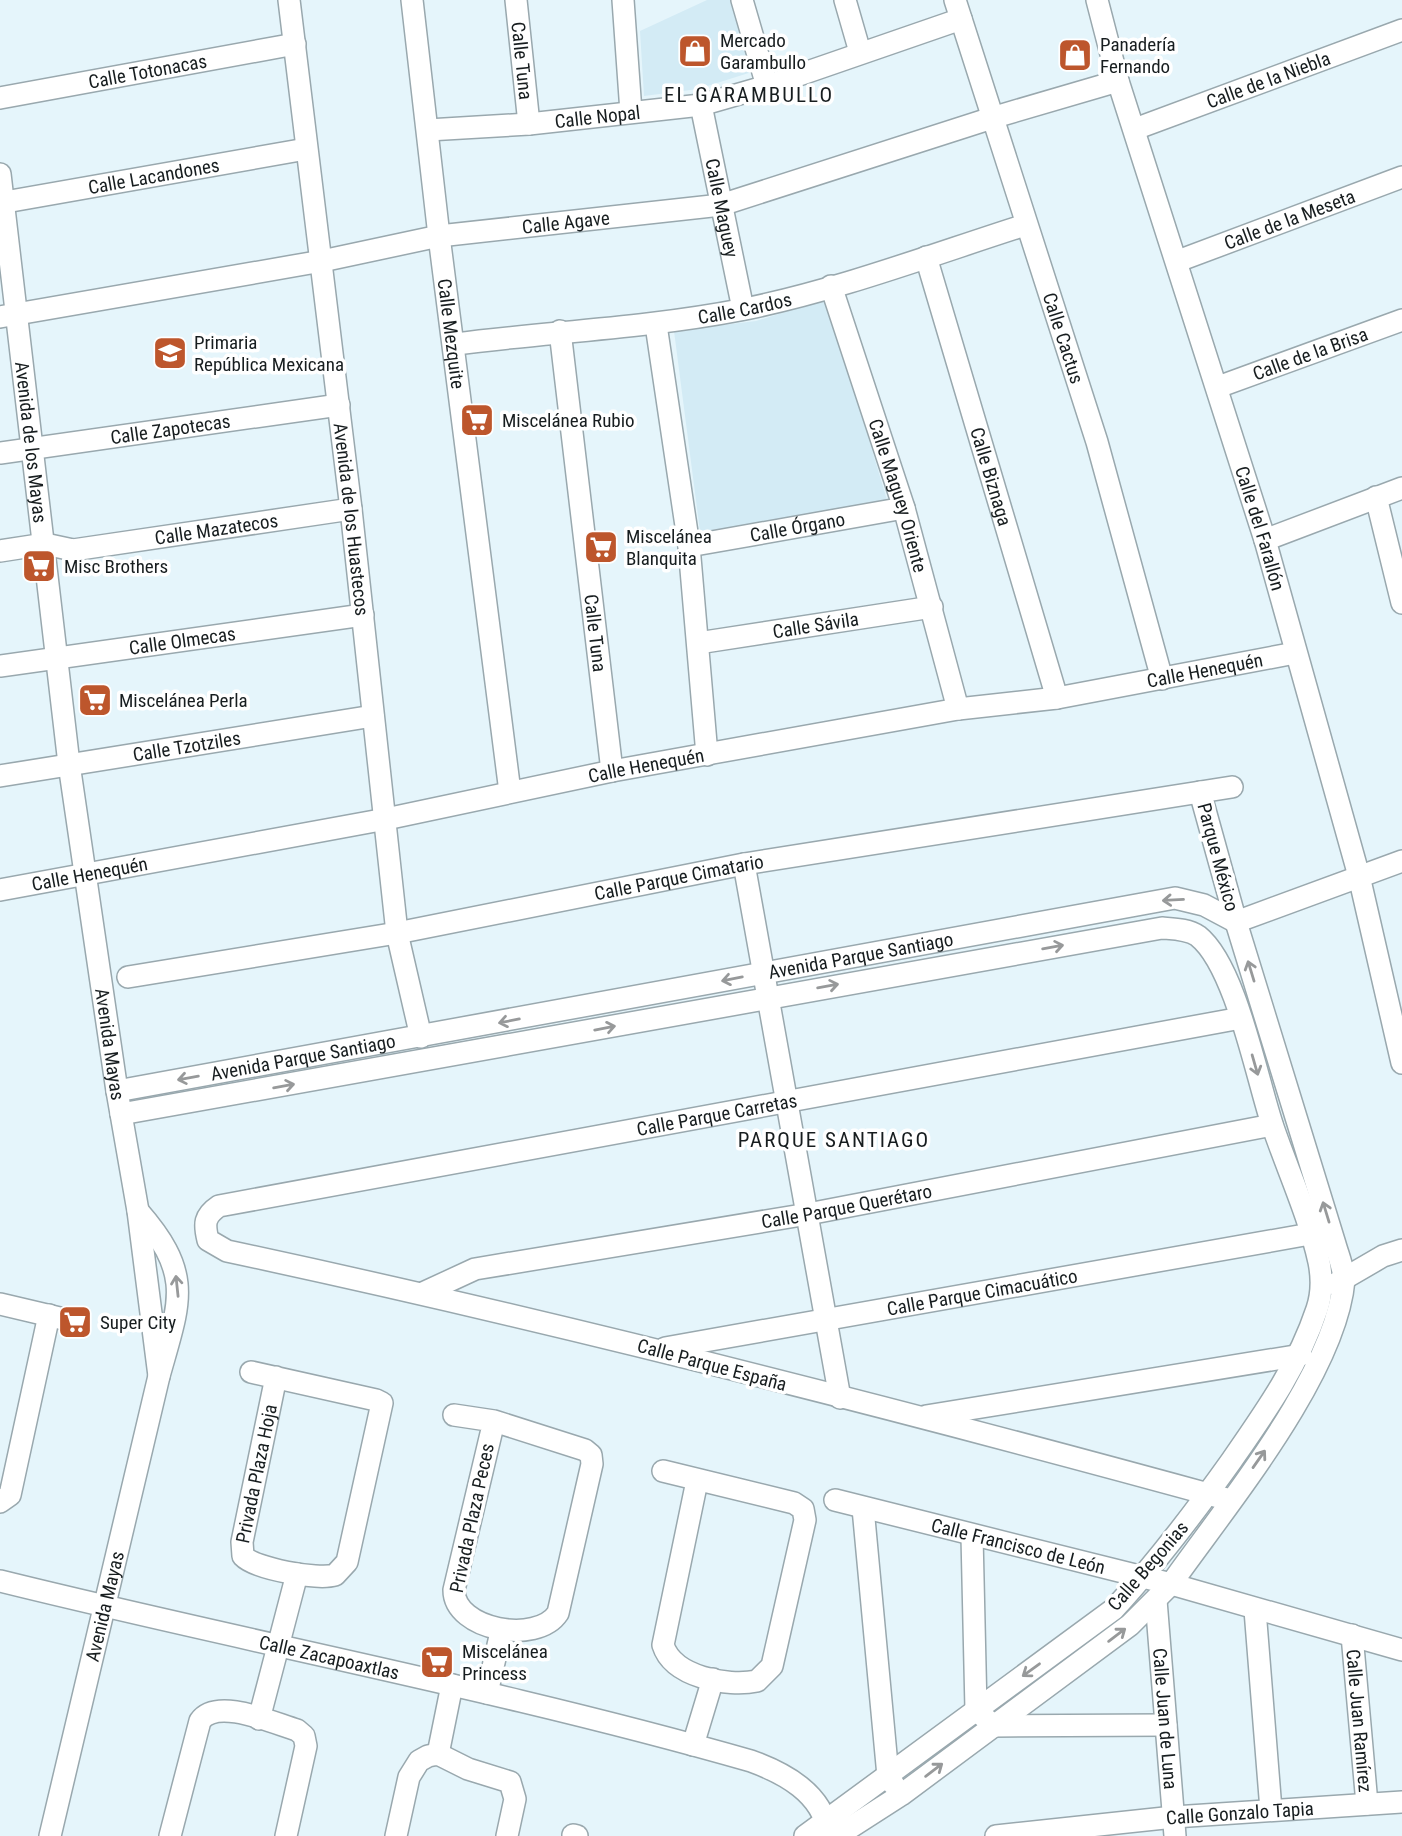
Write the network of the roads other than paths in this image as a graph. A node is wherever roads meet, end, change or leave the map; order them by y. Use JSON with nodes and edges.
{"nodes":[{"id":1,"x":289,"y":0,"type":"edge"},
{"id":2,"x":412,"y":0,"type":"edge"},
{"id":3,"x":516,"y":0,"type":"edge"},
{"id":4,"x":623,"y":0,"type":"edge"},
{"id":5,"x":741,"y":0,"type":"edge"},
{"id":6,"x":845,"y":0,"type":"edge"},
{"id":7,"x":1100,"y":1,"type":"edge"},
{"id":8,"x":958,"y":9,"type":"edge"},
{"id":9,"x":1402,"y":30,"type":"edge"},
{"id":10,"x":295,"y":44,"type":"junction"},
{"id":11,"x":860,"y":52,"type":"junction"},
{"id":12,"x":1118,"y":81,"type":"junction"},
{"id":13,"x":767,"y":86,"type":"junction"},
{"id":14,"x":0,"y":97,"type":"edge"},
{"id":15,"x":701,"y":105,"type":"junction"},
{"id":16,"x":631,"y":112,"type":"junction"},
{"id":17,"x":995,"y":117,"type":"junction"},
{"id":18,"x":529,"y":124,"type":"junction"},
{"id":19,"x":1135,"y":129,"type":"junction"},
{"id":20,"x":428,"y":130,"type":"junction"},
{"id":21,"x":306,"y":149,"type":"junction"},
{"id":22,"x":0,"y":174,"type":"edge"},
{"id":23,"x":1402,"y":177,"type":"edge"},
{"id":24,"x":2,"y":202,"type":"edge"},
{"id":25,"x":721,"y":205,"type":"junction"},
{"id":26,"x":1025,"y":225,"type":"junction"},
{"id":27,"x":439,"y":236,"type":"junction"},
{"id":28,"x":926,"y":257,"type":"junction"},
{"id":29,"x":322,"y":261,"type":"junction"},
{"id":30,"x":1178,"y":261,"type":"junction"},
{"id":31,"x":831,"y":286,"type":"junction"},
{"id":32,"x":743,"y":309,"type":"junction"},
{"id":33,"x":8,"y":315,"type":"edge"},
{"id":34,"x":1402,"y":320,"type":"edge"},
{"id":35,"x":656,"y":325,"type":"junction"},
{"id":36,"x":560,"y":331,"type":"junction"},
{"id":37,"x":9,"y":341,"type":"edge"},
{"id":38,"x":455,"y":344,"type":"junction"},
{"id":39,"x":1218,"y":387,"type":"junction"},
{"id":40,"x":339,"y":404,"type":"junction"},
{"id":41,"x":33,"y":447,"type":"junction"},
{"id":42,"x":0,"y":453,"type":"edge"},
{"id":43,"x":1402,"y":488,"type":"edge"},
{"id":44,"x":1376,"y":497,"type":"junction"},
{"id":45,"x":904,"y":508,"type":"junction"},
{"id":46,"x":351,"y":509,"type":"junction"},
{"id":47,"x":1265,"y":540,"type":"junction"},
{"id":48,"x":45,"y":544,"type":"junction"},
{"id":49,"x":689,"y":546,"type":"junction"},
{"id":50,"x":0,"y":551,"type":"edge"},
{"id":51,"x":1402,"y":603,"type":"edge"},
{"id":52,"x":932,"y":607,"type":"junction"},
{"id":53,"x":363,"y":615,"type":"junction"},
{"id":54,"x":698,"y":643,"type":"junction"},
{"id":55,"x":1295,"y":653,"type":"junction"},
{"id":56,"x":58,"y":656,"type":"junction"},
{"id":57,"x":0,"y":666,"type":"edge"},
{"id":58,"x":1161,"y":679,"type":"junction"},
{"id":59,"x":1057,"y":698,"type":"junction"},
{"id":60,"x":958,"y":709,"type":"junction"},
{"id":61,"x":373,"y":716,"type":"junction"},
{"id":62,"x":707,"y":755,"type":"junction"},
{"id":63,"x":69,"y":764,"type":"junction"},
{"id":64,"x":612,"y":771,"type":"junction"},
{"id":65,"x":0,"y":776,"type":"edge"},
{"id":66,"x":1232,"y":787,"type":"dead end"},
{"id":67,"x":510,"y":792,"type":"junction"},
{"id":68,"x":1200,"y":792,"type":"junction"},
{"id":69,"x":386,"y":819,"type":"junction"},
{"id":70,"x":1402,"y":861,"type":"edge"},
{"id":71,"x":744,"y":864,"type":"junction"},
{"id":72,"x":85,"y":876,"type":"junction"},
{"id":73,"x":1359,"y":876,"type":"junction"},
{"id":74,"x":0,"y":890,"type":"edge"},
{"id":75,"x":1236,"y":922,"type":"junction"},
{"id":76,"x":397,"y":933,"type":"junction"},
{"id":77,"x":765,"y":973,"type":"junction"},
{"id":78,"x":128,"y":977,"type":"dead end"},
{"id":79,"x":769,"y":997,"type":"junction"},
{"id":80,"x":1241,"y":1018,"type":"junction"},
{"id":81,"x":421,"y":1037,"type":"junction"},
{"id":82,"x":1402,"y":1063,"type":"edge"},
{"id":83,"x":117,"y":1091,"type":"junction"},
{"id":84,"x":788,"y":1101,"type":"junction"},
{"id":85,"x":121,"y":1114,"type":"junction"},
{"id":86,"x":1272,"y":1125,"type":"junction"},
{"id":87,"x":138,"y":1211,"type":"junction"},
{"id":88,"x":808,"y":1214,"type":"junction"},
{"id":89,"x":204,"y":1225,"type":"joint"},
{"id":90,"x":1310,"y":1234,"type":"junction"},
{"id":91,"x":1402,"y":1250,"type":"edge"},
{"id":92,"x":1344,"y":1278,"type":"junction"},
{"id":93,"x":423,"y":1293,"type":"junction"},
{"id":94,"x":1321,"y":1293,"type":"junction"},
{"id":95,"x":0,"y":1304,"type":"edge"},
{"id":96,"x":827,"y":1321,"type":"junction"},
{"id":97,"x":656,"y":1350,"type":"junction"},
{"id":98,"x":1300,"y":1355,"type":"junction"},
{"id":99,"x":251,"y":1372,"type":"dead end"},
{"id":100,"x":159,"y":1376,"type":"junction"},
{"id":101,"x":276,"y":1377,"type":"junction"},
{"id":102,"x":840,"y":1398,"type":"junction"},
{"id":103,"x":454,"y":1415,"type":"dead end"},
{"id":104,"x":919,"y":1417,"type":"junction"},
{"id":105,"x":494,"y":1421,"type":"junction"},
{"id":106,"x":663,"y":1471,"type":"dead end"},
{"id":107,"x":697,"y":1481,"type":"junction"},
{"id":108,"x":1208,"y":1493,"type":"junction"},
{"id":109,"x":835,"y":1500,"type":"dead end"},
{"id":110,"x":1230,"y":1500,"type":"junction"},
{"id":111,"x":0,"y":1502,"type":"edge"},
{"id":112,"x":863,"y":1508,"type":"junction"},
{"id":113,"x":972,"y":1536,"type":"junction"},
{"id":114,"x":297,"y":1574,"type":"junction"},
{"id":115,"x":1143,"y":1578,"type":"junction"},
{"id":116,"x":0,"y":1581,"type":"edge"},
{"id":117,"x":1171,"y":1584,"type":"junction"},
{"id":118,"x":1156,"y":1600,"type":"junction"},
{"id":119,"x":105,"y":1607,"type":"junction"},
{"id":120,"x":1255,"y":1610,"type":"junction"},
{"id":121,"x":501,"y":1632,"type":"junction"},
{"id":122,"x":1352,"y":1635,"type":"junction"},
{"id":123,"x":278,"y":1647,"type":"junction"},
{"id":124,"x":1402,"y":1650,"type":"edge"},
{"id":125,"x":713,"y":1679,"type":"junction"},
{"id":126,"x":452,"y":1685,"type":"junction"},
{"id":127,"x":487,"y":1693,"type":"junction"},
{"id":128,"x":976,"y":1710,"type":"junction"},
{"id":129,"x":259,"y":1719,"type":"junction"},
{"id":130,"x":1166,"y":1725,"type":"junction"},
{"id":131,"x":994,"y":1726,"type":"junction"},
{"id":132,"x":693,"y":1745,"type":"junction"},
{"id":133,"x":438,"y":1754,"type":"junction"},
{"id":134,"x":888,"y":1776,"type":"junction"},
{"id":135,"x":901,"y":1795,"type":"junction"},
{"id":136,"x":1402,"y":1802,"type":"edge"},
{"id":137,"x":1367,"y":1804,"type":"junction"},
{"id":138,"x":1271,"y":1810,"type":"junction"},
{"id":139,"x":1175,"y":1826,"type":"edge"},
{"id":140,"x":831,"y":1831,"type":"edge"},
{"id":141,"x":50,"y":1836,"type":"edge"},
{"id":142,"x":170,"y":1836,"type":"edge"},
{"id":143,"x":286,"y":1836,"type":"edge"},
{"id":144,"x":396,"y":1836,"type":"edge"},
{"id":145,"x":506,"y":1836,"type":"edge"},
{"id":146,"x":805,"y":1836,"type":"edge"},
{"id":147,"x":996,"y":1836,"type":"edge"}],
"edges":[{"from":1,"to":10,"type":"street","name":"Avenida de los Huastecos"},
{"from":2,"to":20,"type":"street","name":"Calle Mezquite"},
{"from":3,"to":18,"type":"street","name":"Calle Tuna"},
{"from":4,"to":16,"type":"street"},
{"from":5,"to":13,"type":"street"},
{"from":6,"to":11,"type":"street"},
{"from":7,"to":12,"type":"street","name":"Calle del Farallón"},
{"from":8,"to":11,"type":"street","name":"Calle Nopal"},
{"from":8,"to":17,"type":"street","name":"Calle Cactus"},
{"from":9,"to":19,"type":"street","name":"Calle de la Niebla"},
{"from":10,"to":14,"type":"street","name":"Calle Totonacas"},
{"from":10,"to":21,"type":"street","name":"Avenida de los Huastecos"},
{"from":11,"to":13,"type":"street","name":"Calle Nopal"},
{"from":12,"to":17,"type":"street","name":"Calle Agave"},
{"from":12,"to":19,"type":"street","name":"Calle del Farallón"},
{"from":13,"to":15,"type":"street","name":"Calle Nopal"},
{"from":15,"to":16,"type":"street","name":"Calle Nopal"},
{"from":15,"to":25,"type":"street","name":"Calle Maguey"},
{"from":16,"to":18,"type":"street","name":"Calle Nopal"},
{"from":17,"to":25,"type":"street","name":"Calle Agave"},
{"from":17,"to":26,"type":"street","name":"Calle Cactus"},
{"from":18,"to":20,"type":"street","name":"Calle Nopal"},
{"from":19,"to":30,"type":"street","name":"Calle del Farallón"},
{"from":20,"to":27,"type":"street","name":"Calle Mezquite"},
{"from":21,"to":24,"type":"street","name":"Calle Lacandones"},
{"from":21,"to":29,"type":"street","name":"Avenida de los Huastecos"},
{"from":22,"to":24,"type":"street","name":"Avenida de los Mayas"},
{"from":23,"to":30,"type":"street","name":"Calle de la Meseta"},
{"from":24,"to":33,"type":"street","name":"Avenida de los Mayas"},
{"from":25,"to":27,"type":"street","name":"Calle Agave"},
{"from":25,"to":32,"type":"street","name":"Calle Maguey"},
{"from":26,"to":28,"type":"street","name":"Calle Cardos"},
{"from":26,"to":58,"type":"street","name":"Calle Cactus"},
{"from":27,"to":29,"type":"street","name":"Calle Agave"},
{"from":27,"to":38,"type":"street","name":"Calle Mezquite"},
{"from":28,"to":31,"type":"street","name":"Calle Cardos"},
{"from":28,"to":59,"type":"street","name":"Calle Biznaga"},
{"from":29,"to":33,"type":"street","name":"Calle Agave"},
{"from":29,"to":40,"type":"street","name":"Avenida de los Huastecos"},
{"from":30,"to":39,"type":"street","name":"Calle del Farallón"},
{"from":31,"to":32,"type":"street","name":"Calle Cardos"},
{"from":31,"to":45,"type":"street","name":"Calle Maguey Oriente"},
{"from":32,"to":35,"type":"street","name":"Calle Cardos"},
{"from":33,"to":37,"type":"street","name":"Avenida de los Mayas"},
{"from":34,"to":39,"type":"street","name":"Calle de la Brisa"},
{"from":35,"to":36,"type":"street","name":"Calle Cardos"},
{"from":35,"to":49,"type":"street"},
{"from":36,"to":38,"type":"street","name":"Calle Cardos"},
{"from":36,"to":64,"type":"street","name":"Calle Tuna"},
{"from":37,"to":41,"type":"street","name":"Avenida de los Mayas"},
{"from":38,"to":67,"type":"street","name":"Calle Mezquite"},
{"from":39,"to":47,"type":"street","name":"Calle del Farallón"},
{"from":40,"to":41,"type":"street","name":"Calle Zapotecas"},
{"from":40,"to":46,"type":"street","name":"Avenida de los Huastecos"},
{"from":41,"to":42,"type":"street","name":"Calle Zapotecas"},
{"from":41,"to":48,"type":"street","name":"Avenida de los Mayas"},
{"from":43,"to":44,"type":"street"},
{"from":44,"to":47,"type":"street"},
{"from":44,"to":51,"type":"street"},
{"from":45,"to":49,"type":"street","name":"Calle Órgano"},
{"from":45,"to":52,"type":"street","name":"Calle Maguey Oriente"},
{"from":46,"to":48,"type":"street","name":"Calle Mazatecos"},
{"from":46,"to":53,"type":"street","name":"Avenida de los Huastecos"},
{"from":47,"to":55,"type":"street","name":"Calle del Farallón"},
{"from":48,"to":50,"type":"street","name":"Calle Mazatecos"},
{"from":48,"to":56,"type":"street","name":"Avenida de los Mayas"},
{"from":49,"to":54,"type":"street"},
{"from":52,"to":54,"type":"street","name":"Calle Sávila"},
{"from":52,"to":60,"type":"street","name":"Calle Maguey Oriente"},
{"from":53,"to":56,"type":"street","name":"Calle Olmecas"},
{"from":53,"to":61,"type":"street","name":"Avenida de los Huastecos"},
{"from":54,"to":62,"type":"street"},
{"from":55,"to":58,"type":"street","name":"Calle Henequén"},
{"from":55,"to":73,"type":"street","name":"Calle del Farallón"},
{"from":56,"to":57,"type":"street","name":"Calle Olmecas"},
{"from":56,"to":63,"type":"street","name":"Avenida de los Mayas"},
{"from":58,"to":59,"type":"street","name":"Calle Henequén"},
{"from":59,"to":60,"type":"street","name":"Calle Henequén"},
{"from":60,"to":62,"type":"street","name":"Calle Henequén"},
{"from":61,"to":63,"type":"street","name":"Calle Tzotziles"},
{"from":61,"to":69,"type":"street","name":"Avenida de los Huastecos"},
{"from":62,"to":64,"type":"street","name":"Calle Henequén"},
{"from":63,"to":65,"type":"street","name":"Calle Tzotziles"},
{"from":63,"to":72,"type":"street","name":"Avenida de los Mayas"},
{"from":64,"to":67,"type":"street","name":"Calle Henequén"},
{"from":66,"to":68,"type":"street","name":"Calle Parque Cimatario"},
{"from":67,"to":69,"type":"street","name":"Calle Henequén"},
{"from":68,"to":71,"type":"street","name":"Calle Parque Cimatario"},
{"from":68,"to":75,"type":"street","name":"Parque México"},
{"from":69,"to":72,"type":"street","name":"Calle Henequén"},
{"from":69,"to":76,"type":"street","name":"Avenida de los Huastecos"},
{"from":70,"to":73,"type":"street"},
{"from":71,"to":76,"type":"street","name":"Calle Parque Cimatario"},
{"from":71,"to":77,"type":"street"},
{"from":72,"to":74,"type":"street","name":"Calle Henequén"},
{"from":72,"to":83,"type":"street","name":"Avenida Mayas"},
{"from":73,"to":75,"type":"street"},
{"from":73,"to":82,"type":"street","name":"Calle del Farallón"},
{"from":75,"to":77,"type":"street","name":"Avenida Parque Santiago","one_way":true},
{"from":92,"to":75,"type":"street","one_way":true},
{"from":76,"to":78,"type":"street","name":"Calle Parque Cimatario"},
{"from":76,"to":81,"type":"street","name":"Avenida de los Huastecos"},
{"from":77,"to":79,"type":"street"},
{"from":77,"to":81,"type":"street","name":"Avenida Parque Santiago","one_way":true},
{"from":79,"to":80,"type":"street","name":"Avenida Parque Santiago","one_way":true},
{"from":79,"to":84,"type":"street"},
{"from":85,"to":79,"type":"street","name":"Avenida Parque Santiago","one_way":true},
{"from":80,"to":84,"type":"street","name":"Calle Parque Carretas"},
{"from":80,"to":86,"type":"street","name":"Avenida Parque Santiago","one_way":true},
{"from":81,"to":83,"type":"street","name":"Avenida Parque Santiago","one_way":true},
{"from":83,"to":85,"type":"street","name":"Avenida Mayas"},
{"from":84,"to":88,"type":"street"},
{"from":84,"to":89,"type":"street","name":"Calle Parque Carretas"},
{"from":85,"to":87,"type":"street","name":"Avenida Mayas"},
{"from":86,"to":88,"type":"street","name":"Calle Parque Querétaro"},
{"from":86,"to":90,"type":"street","name":"Avenida Parque Santiago"},
{"from":87,"to":100,"type":"street","name":"Avenida Mayas"},
{"from":100,"to":87,"type":"street","name":"Avenida Mayas","one_way":true},
{"from":88,"to":93,"type":"street","name":"Calle Parque Querétaro"},
{"from":88,"to":96,"type":"street"},
{"from":89,"to":93,"type":"street","name":"Calle Parque España"},
{"from":90,"to":94,"type":"street","name":"Avenida Parque Santiago"},
{"from":90,"to":96,"type":"street","name":"Calle Parque Cimacuático"},
{"from":91,"to":92,"type":"street"},
{"from":92,"to":94,"type":"street"},
{"from":110,"to":92,"type":"street","name":"Calle Begonias","one_way":true},
{"from":93,"to":97,"type":"street","name":"Calle Parque España"},
{"from":94,"to":98,"type":"street","name":"Calle Begonias"},
{"from":95,"to":111,"type":"street"},
{"from":96,"to":97,"type":"street","name":"Calle Parque Cimacuático"},
{"from":96,"to":102,"type":"street"},
{"from":97,"to":102,"type":"street","name":"Calle Parque España"},
{"from":98,"to":104,"type":"street"},
{"from":98,"to":108,"type":"street","name":"Calle Begonias"},
{"from":99,"to":101,"type":"street","name":"Privada Plaza Hoja"},
{"from":100,"to":119,"type":"street","name":"Avenida Mayas"},
{"from":101,"to":114,"type":"street","name":"Privada Plaza Hoja"},
{"from":101,"to":114,"type":"street","name":"Privada Plaza Hoja"},
{"from":102,"to":104,"type":"street","name":"Calle Parque España"},
{"from":103,"to":105,"type":"street","name":"Privada Plaza Peces"},
{"from":104,"to":108,"type":"street","name":"Calle Parque España"},
{"from":105,"to":121,"type":"street","name":"Privada Plaza Peces"},
{"from":105,"to":121,"type":"street","name":"Privada Plaza Peces"},
{"from":106,"to":107,"type":"street"},
{"from":107,"to":125,"type":"street"},
{"from":107,"to":125,"type":"street"},
{"from":108,"to":110,"type":"street","name":"Calle Parque España"},
{"from":108,"to":115,"type":"street","name":"Calle Begonias"},
{"from":109,"to":112,"type":"street","name":"Calle Francisco de León"},
{"from":110,"to":117,"type":"street","name":"Calle Begonias"},
{"from":112,"to":113,"type":"street","name":"Calle Francisco de León"},
{"from":112,"to":134,"type":"street"},
{"from":113,"to":115,"type":"street","name":"Calle Francisco de León"},
{"from":113,"to":128,"type":"street"},
{"from":114,"to":123,"type":"street"},
{"from":115,"to":117,"type":"street","name":"Calle Francisco de León"},
{"from":115,"to":128,"type":"street","name":"Calle Begonias","one_way":true},
{"from":116,"to":119,"type":"street","name":"Calle Zacapoaxtlas"},
{"from":117,"to":118,"type":"street","name":"Calle Begonias"},
{"from":117,"to":120,"type":"street","name":"Calle Francisco de León"},
{"from":118,"to":130,"type":"street","name":"Calle Juan de Luna"},
{"from":131,"to":118,"type":"street","name":"Calle Begonias","one_way":true},
{"from":119,"to":123,"type":"street","name":"Calle Zacapoaxtlas"},
{"from":119,"to":141,"type":"street","name":"Avenida Mayas"},
{"from":120,"to":122,"type":"street","name":"Calle Francisco de León"},
{"from":120,"to":138,"type":"street"},
{"from":121,"to":127,"type":"street"},
{"from":122,"to":124,"type":"street","name":"Calle Francisco de León"},
{"from":122,"to":137,"type":"street","name":"Calle Juan Ramírez"},
{"from":123,"to":126,"type":"street","name":"Calle Zacapoaxtlas"},
{"from":123,"to":129,"type":"street"},
{"from":125,"to":132,"type":"street"},
{"from":126,"to":127,"type":"street","name":"Calle Zacapoaxtlas"},
{"from":126,"to":133,"type":"street"},
{"from":127,"to":132,"type":"street","name":"Calle Zacapoaxtlas"},
{"from":128,"to":131,"type":"street"},
{"from":128,"to":134,"type":"street","name":"Calle Begonias"},
{"from":129,"to":142,"type":"street"},
{"from":129,"to":143,"type":"street"},
{"from":130,"to":131,"type":"street"},
{"from":130,"to":139,"type":"street","name":"Calle Juan de Luna"},
{"from":135,"to":131,"type":"street","name":"Calle Begonias","one_way":true},
{"from":132,"to":140,"type":"street","name":"Calle Zacapoaxtlas"},
{"from":133,"to":144,"type":"street"},
{"from":133,"to":145,"type":"street"},
{"from":134,"to":135,"type":"street"},
{"from":134,"to":140,"type":"street","name":"Calle Begonias"},
{"from":135,"to":140,"type":"street","name":"Calle Begonias"},
{"from":136,"to":137,"type":"street","name":"Calle Gonzalo Tapia"},
{"from":137,"to":138,"type":"street","name":"Calle Gonzalo Tapia"},
{"from":138,"to":139,"type":"street","name":"Calle Gonzalo Tapia"},
{"from":139,"to":147,"type":"street","name":"Calle Gonzalo Tapia"},
{"from":140,"to":146,"type":"street","name":"Calle Begonias"}]}
